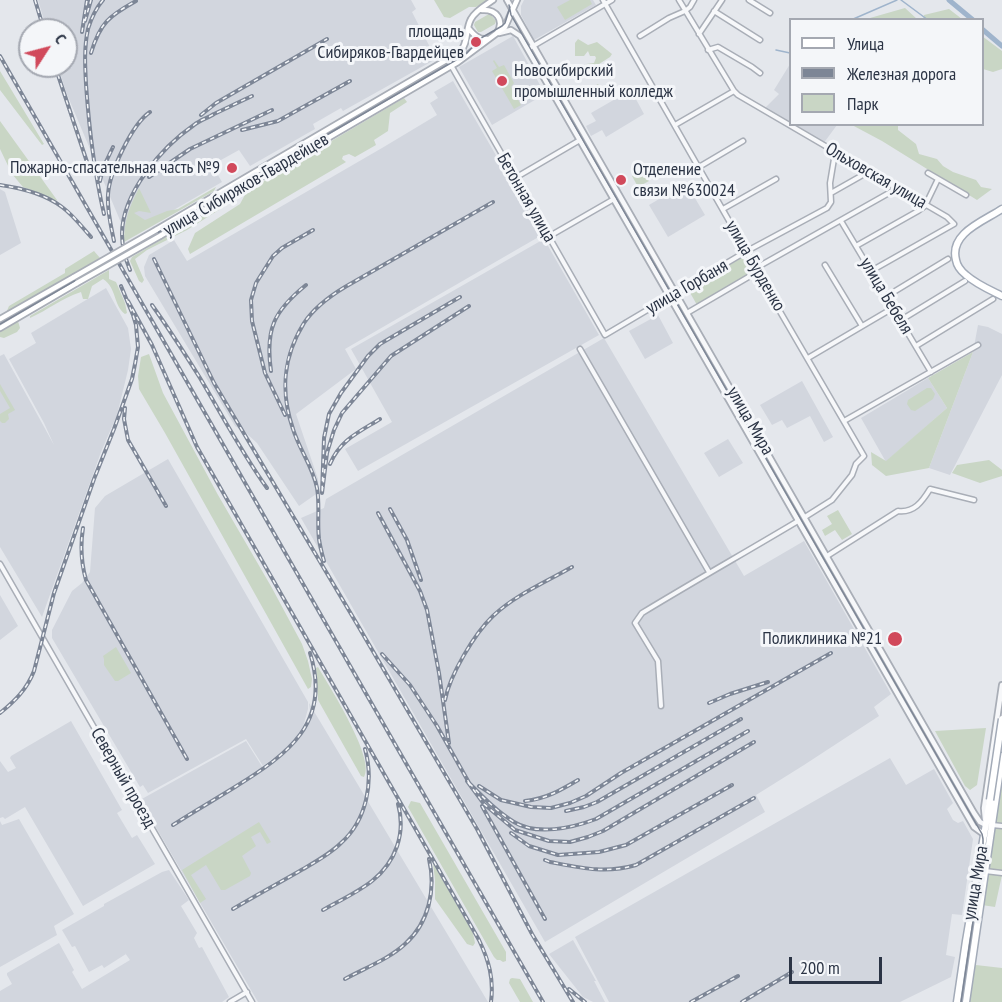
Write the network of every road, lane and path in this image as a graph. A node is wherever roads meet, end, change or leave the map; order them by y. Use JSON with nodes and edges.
{"nodes":[{"id":1,"x":492,"y":0,"type":"edge"},
{"id":2,"x":507,"y":0,"type":"edge"},
{"id":3,"x":517,"y":0,"type":"edge"},
{"id":4,"x":612,"y":0,"type":"edge"},
{"id":5,"x":679,"y":0,"type":"edge"},
{"id":6,"x":694,"y":0,"type":"edge"},
{"id":7,"x":722,"y":0,"type":"edge"},
{"id":8,"x":749,"y":0,"type":"edge"},
{"id":9,"x":604,"y":2,"type":"edge"},
{"id":10,"x":513,"y":9,"type":"junction"},
{"id":11,"x":479,"y":11,"type":"junction"},
{"id":12,"x":686,"y":11,"type":"junction"},
{"id":13,"x":714,"y":11,"type":"junction"},
{"id":14,"x":770,"y":12,"type":"dead end"},
{"id":15,"x":469,"y":28,"type":"junction"},
{"id":16,"x":497,"y":34,"type":"junction"},
{"id":17,"x":699,"y":34,"type":"junction"},
{"id":18,"x":640,"y":36,"type":"dead end"},
{"id":19,"x":490,"y":38,"type":"junction"},
{"id":20,"x":760,"y":40,"type":"dead end"},
{"id":21,"x":534,"y":45,"type":"junction"},
{"id":22,"x":528,"y":49,"type":"junction"},
{"id":23,"x":708,"y":50,"type":"junction"},
{"id":24,"x":448,"y":60,"type":"junction"},
{"id":25,"x":451,"y":66,"type":"junction"},
{"id":26,"x":760,"y":73,"type":"dead end"},
{"id":27,"x":734,"y":91,"type":"junction"},
{"id":28,"x":363,"y":113,"type":"junction"},
{"id":29,"x":675,"y":125,"type":"junction"},
{"id":30,"x":789,"y":125,"type":"edge"},
{"id":31,"x":791,"y":126,"type":"edge"},
{"id":32,"x":580,"y":140,"type":"junction"},
{"id":33,"x":743,"y":141,"type":"dead end"},
{"id":34,"x":835,"y":153,"type":"junction"},
{"id":35,"x":699,"y":167,"type":"junction"},
{"id":36,"x":868,"y":172,"type":"junction"},
{"id":37,"x":928,"y":173,"type":"dead end"},
{"id":38,"x":515,"y":178,"type":"junction"},
{"id":39,"x":776,"y":179,"type":"dead end"},
{"id":40,"x":938,"y":179,"type":"junction"},
{"id":41,"x":897,"y":188,"type":"junction"},
{"id":42,"x":831,"y":193,"type":"junction"},
{"id":43,"x":966,"y":195,"type":"dead end"},
{"id":44,"x":614,"y":199,"type":"junction"},
{"id":45,"x":925,"y":206,"type":"junction"},
{"id":46,"x":723,"y":209,"type":"junction"},
{"id":47,"x":1002,"y":209,"type":"edge"},
{"id":48,"x":841,"y":221,"type":"junction"},
{"id":49,"x":548,"y":237,"type":"junction"},
{"id":50,"x":856,"y":246,"type":"junction"},
{"id":51,"x":747,"y":251,"type":"junction"},
{"id":52,"x":948,"y":259,"type":"dead end"},
{"id":53,"x":825,"y":265,"type":"dead end"},
{"id":54,"x":757,"y":270,"type":"junction"},
{"id":55,"x":871,"y":271,"type":"junction"},
{"id":56,"x":965,"y":281,"type":"dead end"},
{"id":57,"x":676,"y":293,"type":"junction"},
{"id":58,"x":670,"y":296,"type":"junction"},
{"id":59,"x":887,"y":296,"type":"junction"},
{"id":60,"x":1002,"y":296,"type":"edge"},
{"id":61,"x":993,"y":299,"type":"dead end"},
{"id":62,"x":893,"y":308,"type":"junction"},
{"id":63,"x":687,"y":313,"type":"junction"},
{"id":64,"x":0,"y":320,"type":"edge"},
{"id":65,"x":901,"y":321,"type":"junction"},
{"id":66,"x":862,"y":326,"type":"junction"},
{"id":67,"x":0,"y":328,"type":"edge"},
{"id":68,"x":605,"y":335,"type":"joint"},
{"id":69,"x":978,"y":345,"type":"dead end"},
{"id":70,"x":916,"y":346,"type":"junction"},
{"id":71,"x":580,"y":349,"type":"dead end"},
{"id":72,"x":808,"y":358,"type":"junction"},
{"id":73,"x":931,"y":372,"type":"junction"},
{"id":74,"x":844,"y":421,"type":"junction"},
{"id":75,"x":974,"y":500,"type":"dead end"},
{"id":76,"x":805,"y":517,"type":"junction"},
{"id":77,"x":798,"y":521,"type":"junction"},
{"id":78,"x":827,"y":556,"type":"junction"},
{"id":79,"x":820,"y":560,"type":"junction"},
{"id":80,"x":0,"y":564,"type":"edge"},
{"id":81,"x":710,"y":572,"type":"junction"},
{"id":82,"x":1002,"y":685,"type":"edge"},
{"id":83,"x":661,"y":706,"type":"dead end"},
{"id":84,"x":1002,"y":719,"type":"edge"},
{"id":85,"x":924,"y":724,"type":"junction"},
{"id":86,"x":917,"y":728,"type":"junction"},
{"id":87,"x":1002,"y":735,"type":"edge"},
{"id":88,"x":994,"y":736,"type":"junction"},
{"id":89,"x":1002,"y":740,"type":"edge"},
{"id":90,"x":1002,"y":756,"type":"edge"},
{"id":91,"x":993,"y":801,"type":"junction"},
{"id":92,"x":984,"y":808,"type":"junction"},
{"id":93,"x":974,"y":813,"type":"junction"},
{"id":94,"x":988,"y":824,"type":"junction"},
{"id":95,"x":1002,"y":826,"type":"edge"},
{"id":96,"x":987,"y":835,"type":"junction"},
{"id":97,"x":985,"y":871,"type":"junction"},
{"id":98,"x":1002,"y":873,"type":"edge"},
{"id":99,"x":247,"y":993,"type":"junction"},
{"id":100,"x":230,"y":1002,"type":"edge"},
{"id":101,"x":252,"y":1002,"type":"edge"},
{"id":102,"x":957,"y":1002,"type":"edge"},
{"id":103,"x":966,"y":1002,"type":"edge"}],
"edges":[{"from":1,"to":11,"type":"main road"},
{"from":2,"to":10,"type":"street","name":"улица Мира"},
{"from":3,"to":10,"type":"main road"},
{"from":4,"to":9,"type":"street"},
{"from":5,"to":12,"type":"street","name":"Ольховская улица"},
{"from":6,"to":12,"type":"street"},
{"from":7,"to":13,"type":"street"},
{"from":8,"to":14,"type":"street"},
{"from":9,"to":21,"type":"street"},
{"from":9,"to":29,"type":"street","name":"улица Бурденко"},
{"from":10,"to":16,"type":"main road"},
{"from":10,"to":21,"type":"street","name":"улица Мира"},
{"from":11,"to":15,"type":"main road"},
{"from":11,"to":16,"type":"main road"},
{"from":12,"to":17,"type":"street","name":"Ольховская улица"},
{"from":12,"to":18,"type":"street"},
{"from":13,"to":17,"type":"street"},
{"from":13,"to":20,"type":"street"},
{"from":15,"to":19,"type":"main road"},
{"from":15,"to":24,"type":"main road","name":"улица Сибиряков-Гвардейцев"},
{"from":16,"to":19,"type":"main road"},
{"from":16,"to":22,"type":"street"},
{"from":17,"to":23,"type":"street","name":"Ольховская улица"},
{"from":19,"to":25,"type":"main road","name":"улица Сибиряков-Гвардейцев"},
{"from":21,"to":22,"type":"street"},
{"from":21,"to":57,"type":"street","name":"улица Мира"},
{"from":22,"to":32,"type":"street","name":"улица Мира"},
{"from":23,"to":26,"type":"street"},
{"from":23,"to":27,"type":"street","name":"Ольховская улица"},
{"from":24,"to":25,"type":"street","name":"Бетонная улица"},
{"from":24,"to":28,"type":"main road","name":"улица Сибиряков-Гвардейцев"},
{"from":25,"to":28,"type":"main road","name":"улица Сибиряков-Гвардейцев"},
{"from":25,"to":38,"type":"street","name":"Бетонная улица"},
{"from":27,"to":29,"type":"street"},
{"from":27,"to":30,"type":"street","name":"Ольховская улица"},
{"from":28,"to":64,"type":"main road","name":"улица Сибиряков-Гвардейцев","bridge":true},
{"from":28,"to":67,"type":"main road","name":"улица Сибиряков-Гвардейцев","bridge":true},
{"from":29,"to":35,"type":"street","name":"улица Бурденко"},
{"from":31,"to":34,"type":"street","name":"Ольховская улица"},
{"from":32,"to":38,"type":"street"},
{"from":32,"to":44,"type":"street","name":"улица Мира"},
{"from":33,"to":35,"type":"street"},
{"from":34,"to":36,"type":"street","name":"Ольховская улица"},
{"from":34,"to":42,"type":"street"},
{"from":35,"to":46,"type":"street","name":"улица Бурденко"},
{"from":36,"to":41,"type":"street","name":"Ольховская улица"},
{"from":36,"to":42,"type":"street"},
{"from":37,"to":40,"type":"street"},
{"from":38,"to":49,"type":"street","name":"Бетонная улица"},
{"from":39,"to":46,"type":"street"},
{"from":40,"to":43,"type":"street"},
{"from":40,"to":45,"type":"street"},
{"from":41,"to":45,"type":"street","name":"Ольховская улица"},
{"from":41,"to":48,"type":"street","name":"улица Горбаня"},
{"from":42,"to":51,"type":"street","name":"улица Горбаня"},
{"from":44,"to":49,"type":"street"},
{"from":44,"to":58,"type":"street","name":"улица Мира"},
{"from":45,"to":50,"type":"street"},
{"from":45,"to":55,"type":"street","name":"Ольховская улица"},
{"from":46,"to":51,"type":"street","name":"улица Бурденко"},
{"from":47,"to":60,"type":"main road"},
{"from":48,"to":50,"type":"street","name":"улица Бебеля"},
{"from":48,"to":54,"type":"street","name":"улица Горбаня"},
{"from":49,"to":68,"type":"street","name":"Бетонная улица"},
{"from":50,"to":55,"type":"street","name":"улица Бебеля"},
{"from":51,"to":54,"type":"street","name":"улица Бурденко"},
{"from":51,"to":57,"type":"street","name":"улица Горбаня"},
{"from":52,"to":59,"type":"street"},
{"from":53,"to":66,"type":"street"},
{"from":54,"to":63,"type":"street","name":"улица Горбаня"},
{"from":54,"to":72,"type":"street","name":"улица Бурденко"},
{"from":55,"to":59,"type":"street","name":"улица Бебеля"},
{"from":56,"to":65,"type":"street"},
{"from":57,"to":58,"type":"street","name":"улица Горбаня"},
{"from":57,"to":63,"type":"street","name":"улица Мира"},
{"from":58,"to":68,"type":"street","name":"улица Горбаня"},
{"from":58,"to":77,"type":"street","name":"улица Мира"},
{"from":59,"to":62,"type":"street","name":"улица Бебеля"},
{"from":61,"to":70,"type":"street"},
{"from":62,"to":65,"type":"street","name":"улица Бебеля"},
{"from":62,"to":66,"type":"street"},
{"from":63,"to":76,"type":"street","name":"улица Мира"},
{"from":65,"to":70,"type":"street","name":"улица Бебеля"},
{"from":66,"to":72,"type":"street"},
{"from":69,"to":73,"type":"street"},
{"from":70,"to":73,"type":"street","name":"улица Бебеля"},
{"from":71,"to":81,"type":"street"},
{"from":72,"to":74,"type":"street","name":"улица Бурденко"},
{"from":73,"to":74,"type":"street"},
{"from":74,"to":76,"type":"street","name":"улица Бурденко"},
{"from":75,"to":78,"type":"street"},
{"from":76,"to":77,"type":"street"},
{"from":76,"to":78,"type":"street","name":"улица Мира"},
{"from":77,"to":79,"type":"street","name":"улица Мира"},
{"from":77,"to":81,"type":"street"},
{"from":78,"to":79,"type":"street"},
{"from":78,"to":85,"type":"street","name":"улица Мира"},
{"from":79,"to":86,"type":"street","name":"улица Мира"},
{"from":80,"to":99,"type":"street","name":"Северный проезд"},
{"from":81,"to":83,"type":"street"},
{"from":82,"to":88,"type":"street"},
{"from":84,"to":91,"type":"main road","bridge":true},
{"from":85,"to":86,"type":"street"},
{"from":85,"to":93,"type":"street","name":"улица Мира"},
{"from":86,"to":96,"type":"street","name":"улица Мира"},
{"from":87,"to":88,"type":"street"},
{"from":88,"to":89,"type":"street"},
{"from":88,"to":92,"type":"street"},
{"from":90,"to":91,"type":"main road"},
{"from":91,"to":94,"type":"main road"},
{"from":92,"to":93,"type":"street"},
{"from":92,"to":94,"type":"street"},
{"from":93,"to":94,"type":"street","name":"улица Мира"},
{"from":94,"to":95,"type":"street"},
{"from":94,"to":96,"type":"main road","name":"улица Мира"},
{"from":96,"to":97,"type":"main road","name":"улица Мира"},
{"from":96,"to":102,"type":"main road","name":"улица Мира"},
{"from":97,"to":98,"type":"street"},
{"from":97,"to":103,"type":"main road","name":"улица Мира"},
{"from":99,"to":100,"type":"street"},
{"from":99,"to":101,"type":"street","name":"Северный проезд"}]}
